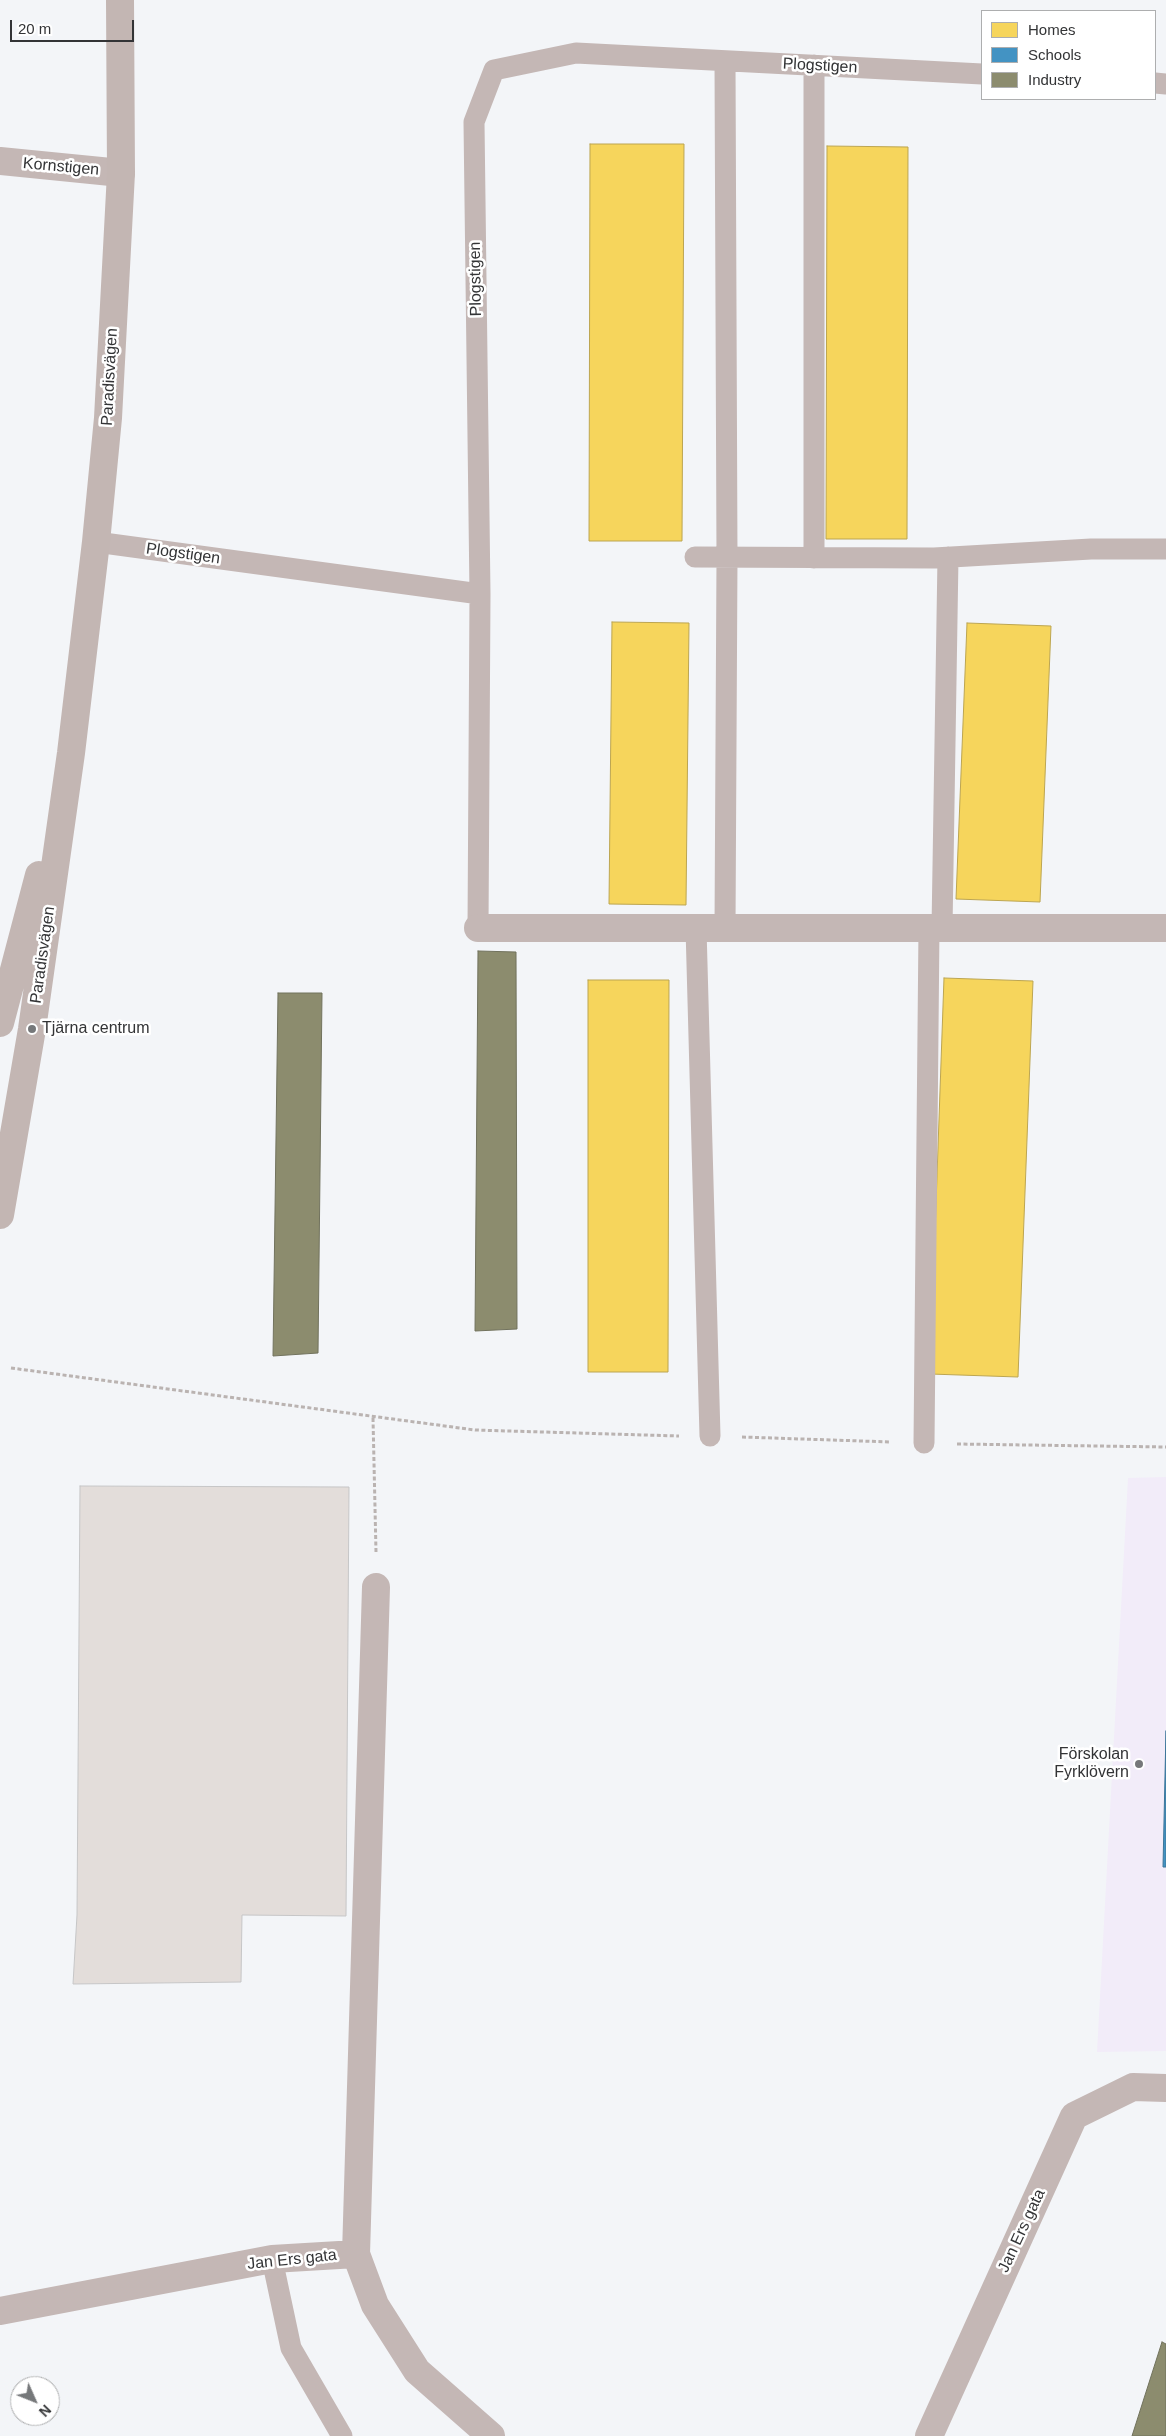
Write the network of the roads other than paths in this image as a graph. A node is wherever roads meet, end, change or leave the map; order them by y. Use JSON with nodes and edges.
{"nodes":[{"id":1,"x":120,"y":0,"type":"edge"},
{"id":2,"x":725,"y":61,"type":"junction"},
{"id":3,"x":814,"y":65,"type":"junction"},
{"id":4,"x":981,"y":74,"type":"edge"},
{"id":5,"x":0,"y":161,"type":"edge"},
{"id":6,"x":122,"y":173,"type":"junction"},
{"id":7,"x":96,"y":542,"type":"junction"},
{"id":8,"x":1166,"y":550,"type":"edge"},
{"id":9,"x":948,"y":557,"type":"junction"},
{"id":10,"x":696,"y":558,"type":"dead end"},
{"id":11,"x":727,"y":558,"type":"junction"},
{"id":12,"x":814,"y":558,"type":"junction"},
{"id":13,"x":480,"y":594,"type":"junction"},
{"id":14,"x":71,"y":753,"type":"junction"},
{"id":15,"x":478,"y":928,"type":"joint"},
{"id":16,"x":696,"y":928,"type":"junction"},
{"id":17,"x":725,"y":928,"type":"junction"},
{"id":18,"x":936,"y":928,"type":"junction"},
{"id":19,"x":1166,"y":928,"type":"edge"},
{"id":20,"x":0,"y":1023,"type":"edge"},
{"id":21,"x":0,"y":1215,"type":"edge"},
{"id":22,"x":710,"y":1436,"type":"road end"},
{"id":23,"x":924,"y":1443,"type":"road end"},
{"id":24,"x":376,"y":1587,"type":"road end"},
{"id":25,"x":1166,"y":2088,"type":"edge"},
{"id":26,"x":356,"y":2254,"type":"junction"},
{"id":27,"x":272,"y":2259,"type":"junction"},
{"id":28,"x":0,"y":2311,"type":"edge"},
{"id":29,"x":342,"y":2436,"type":"edge"},
{"id":30,"x":492,"y":2436,"type":"edge"},
{"id":31,"x":929,"y":2436,"type":"edge"}],
"edges":[{"from":1,"to":6,"type":"street","name":"Paradisvägen"},
{"from":2,"to":3,"type":"lane","name":"Plogstigen"},
{"from":2,"to":11,"type":"lane"},
{"from":2,"to":13,"type":"lane","name":"Plogstigen"},
{"from":3,"to":4,"type":"lane","name":"Plogstigen"},
{"from":3,"to":12,"type":"lane"},
{"from":5,"to":6,"type":"street","name":"Kornstigen"},
{"from":6,"to":7,"type":"street","name":"Paradisvägen"},
{"from":7,"to":13,"type":"lane","name":"Plogstigen"},
{"from":7,"to":14,"type":"street","name":"Paradisvägen"},
{"from":8,"to":9,"type":"lane"},
{"from":9,"to":12,"type":"lane"},
{"from":9,"to":18,"type":"lane"},
{"from":10,"to":11,"type":"lane"},
{"from":11,"to":12,"type":"lane"},
{"from":11,"to":17,"type":"lane"},
{"from":13,"to":15,"type":"lane"},
{"from":14,"to":20,"type":"street","name":"Paradisvägen"},
{"from":14,"to":21,"type":"street","name":"Paradisvägen"},
{"from":15,"to":16,"type":"street"},
{"from":16,"to":17,"type":"street"},
{"from":16,"to":22,"type":"lane"},
{"from":17,"to":18,"type":"street"},
{"from":18,"to":19,"type":"street"},
{"from":18,"to":23,"type":"lane"},
{"from":24,"to":26,"type":"street"},
{"from":25,"to":31,"type":"street","name":"Jan Ers gata"},
{"from":26,"to":27,"type":"street","name":"Jan Ers gata"},
{"from":26,"to":30,"type":"street","name":"Jan Ers gata"},
{"from":27,"to":28,"type":"street","name":"Jan Ers gata"},
{"from":27,"to":29,"type":"lane"}]}
